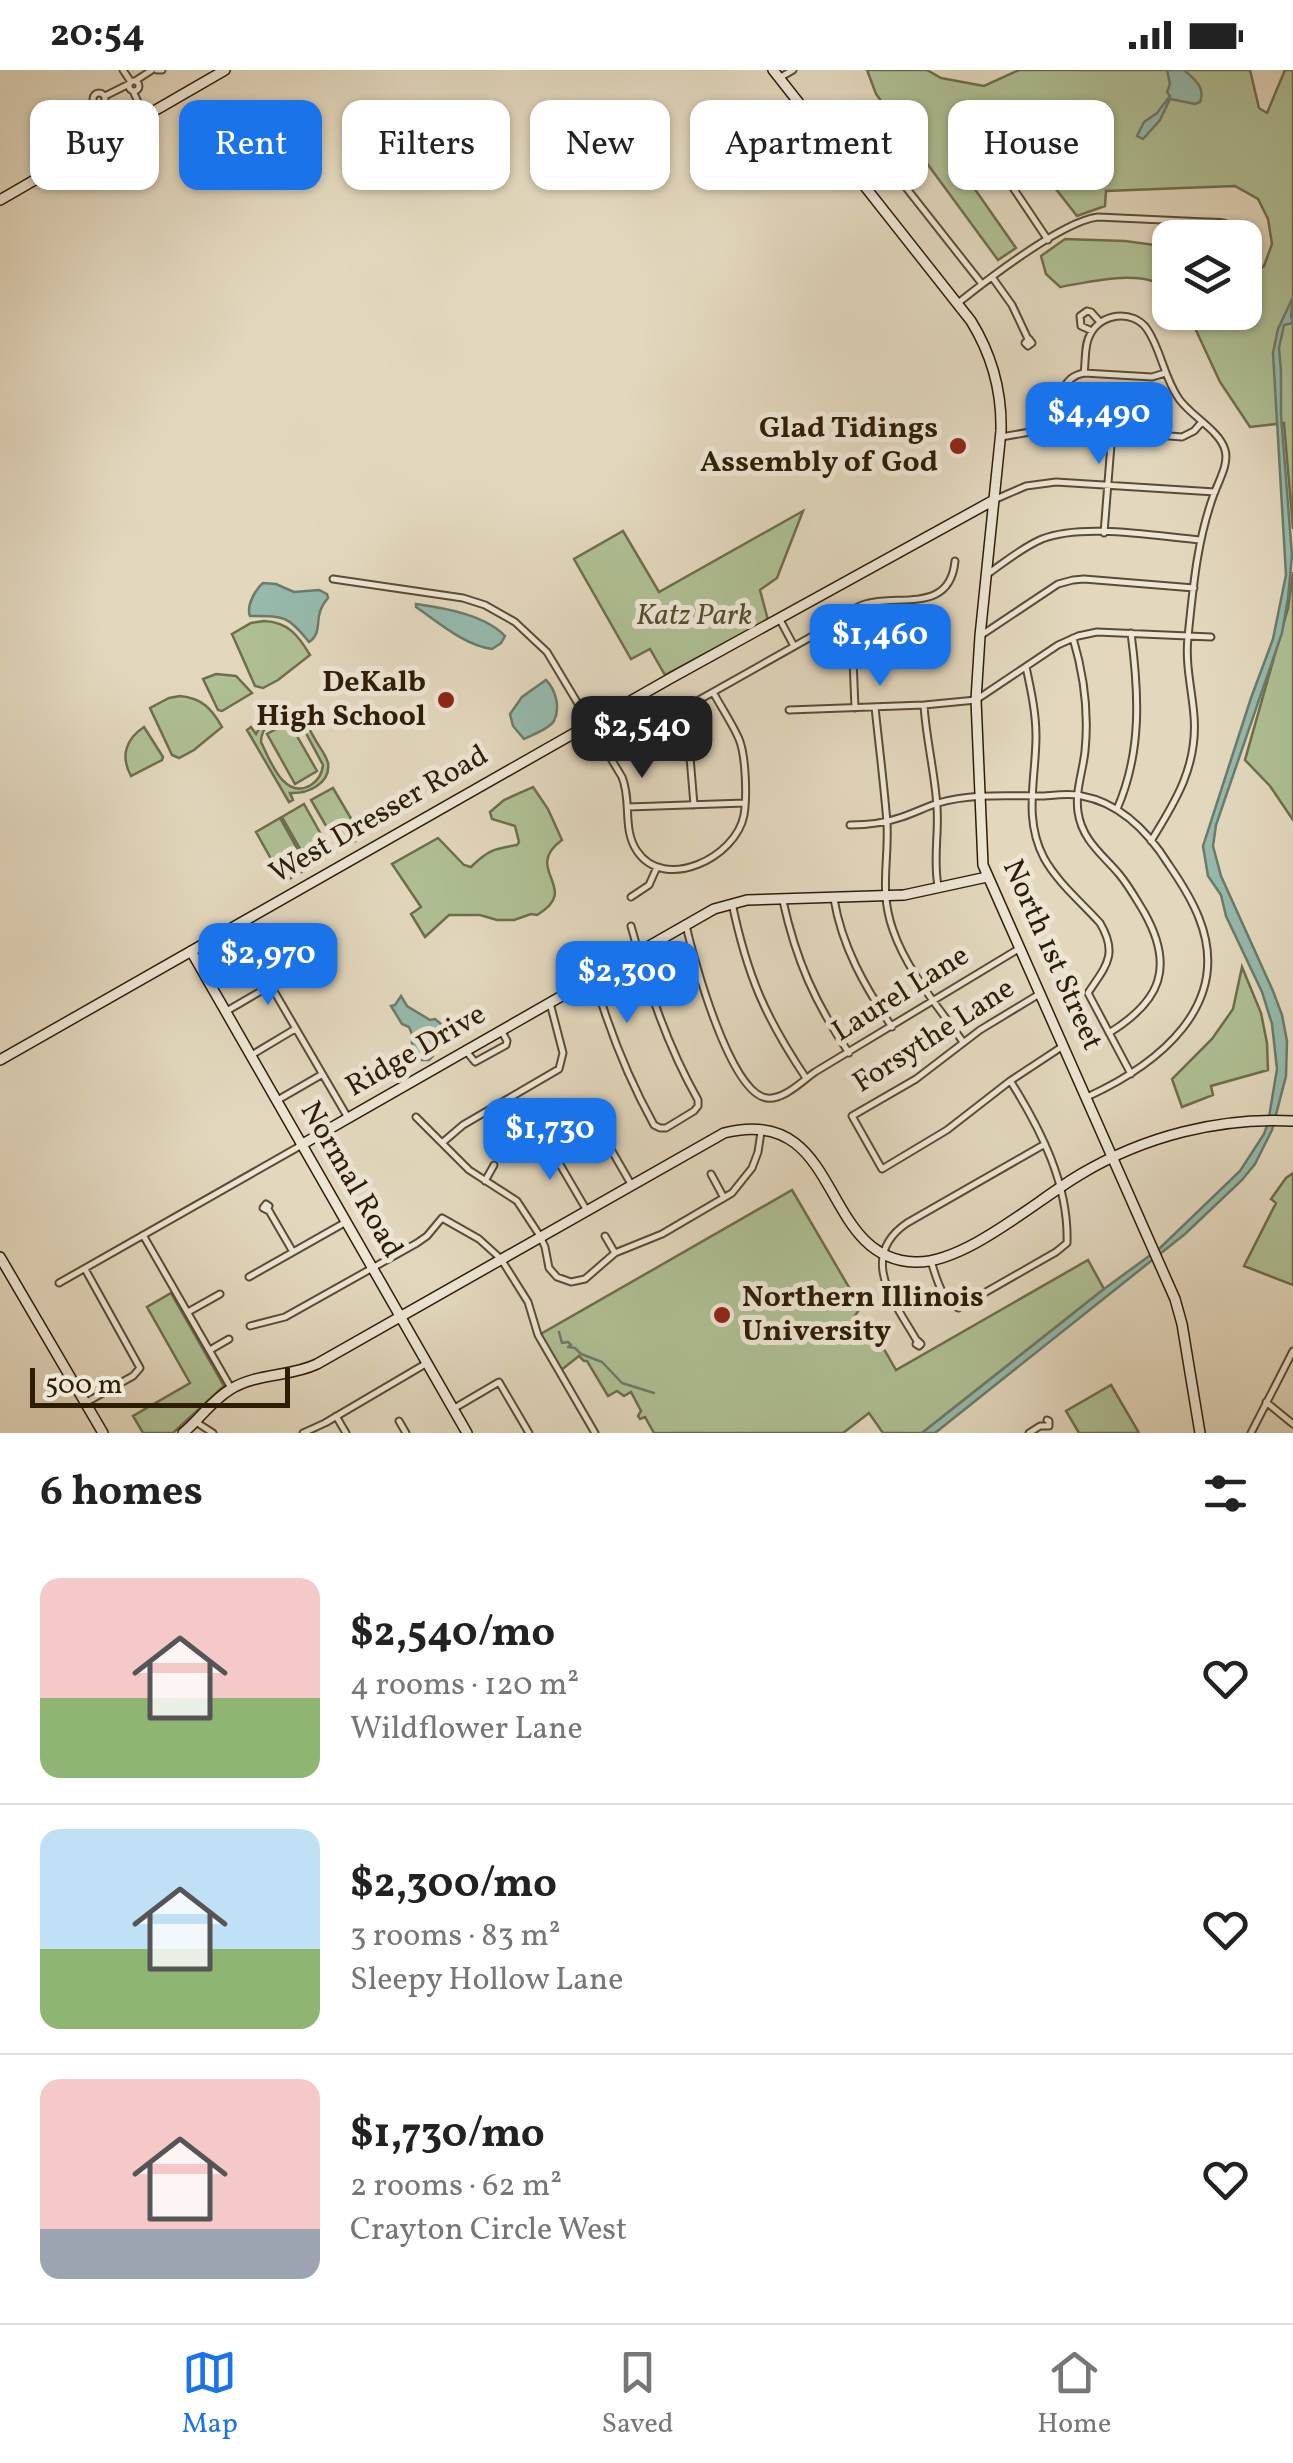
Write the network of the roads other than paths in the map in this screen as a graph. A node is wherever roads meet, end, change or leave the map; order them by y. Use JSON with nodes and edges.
{"nodes":[{"id":1,"x":123,"y":70,"type":"edge"},
{"id":2,"x":157,"y":70,"type":"edge"},
{"id":3,"x":225,"y":70,"type":"edge"},
{"id":4,"x":793,"y":70,"type":"edge"},
{"id":5,"x":776,"y":74,"type":"edge"},
{"id":6,"x":132,"y":84,"type":"junction"},
{"id":7,"x":104,"y":96,"type":"dead end"},
{"id":8,"x":138,"y":100,"type":"edge"},
{"id":9,"x":796,"y":100,"type":"edge"},
{"id":10,"x":159,"y":108,"type":"edge"},
{"id":11,"x":30,"y":183,"type":"edge"},
{"id":12,"x":867,"y":190,"type":"edge"},
{"id":13,"x":908,"y":190,"type":"edge"},
{"id":14,"x":1015,"y":190,"type":"edge"},
{"id":15,"x":0,"y":200,"type":"edge"},
{"id":16,"x":1160,"y":220,"type":"edge"},
{"id":17,"x":1048,"y":240,"type":"junction"},
{"id":18,"x":992,"y":276,"type":"junction"},
{"id":19,"x":982,"y":284,"type":"junction"},
{"id":20,"x":958,"y":303,"type":"junction"},
{"id":21,"x":1100,"y":322,"type":"junction"},
{"id":22,"x":1092,"y":331,"type":"junction"},
{"id":23,"x":1028,"y":339,"type":"dead end"},
{"id":24,"x":1084,"y":372,"type":"junction"},
{"id":25,"x":1165,"y":373,"type":"junction"},
{"id":26,"x":1201,"y":423,"type":"junction"},
{"id":27,"x":1059,"y":427,"type":"junction"},
{"id":28,"x":1112,"y":432,"type":"junction"},
{"id":29,"x":1000,"y":437,"type":"junction"},
{"id":30,"x":1108,"y":486,"type":"junction"},
{"id":31,"x":1215,"y":492,"type":"junction"},
{"id":32,"x":994,"y":500,"type":"junction"},
{"id":33,"x":1104,"y":533,"type":"junction"},
{"id":34,"x":1200,"y":540,"type":"junction"},
{"id":35,"x":955,"y":561,"type":"dead end"},
{"id":36,"x":986,"y":575,"type":"junction"},
{"id":37,"x":337,"y":579,"type":"dead end"},
{"id":38,"x":1194,"y":588,"type":"junction"},
{"id":39,"x":852,"y":609,"type":"junction"},
{"id":40,"x":778,"y":618,"type":"junction"},
{"id":41,"x":1131,"y":633,"type":"junction"},
{"id":42,"x":980,"y":636,"type":"junction"},
{"id":43,"x":1188,"y":637,"type":"junction"},
{"id":44,"x":1211,"y":637,"type":"dead end"},
{"id":45,"x":1073,"y":638,"type":"junction"},
{"id":46,"x":794,"y":646,"type":"junction"},
{"id":47,"x":1026,"y":667,"type":"junction"},
{"id":48,"x":712,"y":692,"type":"junction"},
{"id":49,"x":976,"y":700,"type":"junction"},
{"id":50,"x":924,"y":705,"type":"junction"},
{"id":51,"x":875,"y":706,"type":"junction"},
{"id":52,"x":855,"y":708,"type":"junction"},
{"id":53,"x":788,"y":710,"type":"dead end"},
{"id":54,"x":669,"y":717,"type":"junction"},
{"id":55,"x":590,"y":724,"type":"junction"},
{"id":56,"x":608,"y":754,"type":"junction"},
{"id":57,"x":1077,"y":794,"type":"junction"},
{"id":58,"x":1031,"y":795,"type":"junction"},
{"id":59,"x":980,"y":798,"type":"junction"},
{"id":60,"x":937,"y":803,"type":"junction"},
{"id":61,"x":745,"y":804,"type":"junction"},
{"id":62,"x":694,"y":805,"type":"junction"},
{"id":63,"x":628,"y":808,"type":"junction"},
{"id":64,"x":1117,"y":809,"type":"junction"},
{"id":65,"x":886,"y":822,"type":"junction"},
{"id":66,"x":850,"y":825,"type":"dead end"},
{"id":67,"x":1151,"y":841,"type":"junction"},
{"id":68,"x":658,"y":867,"type":"junction"},
{"id":69,"x":987,"y":878,"type":"junction"},
{"id":70,"x":938,"y":889,"type":"junction"},
{"id":71,"x":884,"y":896,"type":"junction"},
{"id":72,"x":631,"y":897,"type":"dead end"},
{"id":73,"x":782,"y":898,"type":"junction"},
{"id":74,"x":834,"y":898,"type":"junction"},
{"id":75,"x":732,"y":903,"type":"junction"},
{"id":76,"x":686,"y":925,"type":"junction"},
{"id":77,"x":631,"y":926,"type":"dead end"},
{"id":78,"x":1020,"y":948,"type":"junction"},
{"id":79,"x":191,"y":951,"type":"junction"},
{"id":80,"x":638,"y":952,"type":"junction"},
{"id":81,"x":292,"y":973,"type":"dead end"},
{"id":82,"x":594,"y":978,"type":"junction"},
{"id":83,"x":270,"y":986,"type":"junction"},
{"id":84,"x":1041,"y":993,"type":"junction"},
{"id":85,"x":934,"y":1000,"type":"junction"},
{"id":86,"x":550,"y":1002,"type":"junction"},
{"id":87,"x":226,"y":1012,"type":"junction"},
{"id":88,"x":892,"y":1027,"type":"junction"},
{"id":89,"x":296,"y":1029,"type":"junction"},
{"id":90,"x":501,"y":1030,"type":"junction"},
{"id":91,"x":1109,"y":1033,"type":"junction"},
{"id":92,"x":962,"y":1042,"type":"junction"},
{"id":93,"x":1063,"y":1046,"type":"junction"},
{"id":94,"x":466,"y":1050,"type":"junction"},
{"id":95,"x":848,"y":1053,"type":"junction"},
{"id":96,"x":250,"y":1056,"type":"junction"},
{"id":97,"x":0,"y":1060,"type":"edge"},
{"id":98,"x":322,"y":1074,"type":"junction"},
{"id":99,"x":1131,"y":1074,"type":"junction"},
{"id":100,"x":806,"y":1078,"type":"junction"},
{"id":101,"x":1010,"y":1081,"type":"junction"},
{"id":102,"x":1087,"y":1097,"type":"junction"},
{"id":103,"x":276,"y":1101,"type":"junction"},
{"id":104,"x":416,"y":1117,"type":"dead end"},
{"id":105,"x":348,"y":1119,"type":"junction"},
{"id":106,"x":1289,"y":1121,"type":"edge"},
{"id":107,"x":761,"y":1130,"type":"junction"},
{"id":108,"x":442,"y":1143,"type":"junction"},
{"id":109,"x":1045,"y":1144,"type":"junction"},
{"id":110,"x":301,"y":1145,"type":"junction"},
{"id":111,"x":1113,"y":1157,"type":"junction"},
{"id":112,"x":494,"y":1165,"type":"dead end"},
{"id":113,"x":711,"y":1174,"type":"dead end"},
{"id":114,"x":486,"y":1181,"type":"junction"},
{"id":115,"x":631,"y":1184,"type":"junction"},
{"id":116,"x":1060,"y":1187,"type":"junction"},
{"id":117,"x":724,"y":1198,"type":"junction"},
{"id":118,"x":268,"y":1209,"type":"dead end"},
{"id":119,"x":586,"y":1210,"type":"junction"},
{"id":120,"x":346,"y":1222,"type":"junction"},
{"id":121,"x":143,"y":1235,"type":"junction"},
{"id":122,"x":540,"y":1236,"type":"junction"},
{"id":123,"x":605,"y":1236,"type":"dead end"},
{"id":124,"x":293,"y":1252,"type":"junction"},
{"id":125,"x":615,"y":1253,"type":"junction"},
{"id":126,"x":883,"y":1254,"type":"junction"},
{"id":127,"x":0,"y":1257,"type":"edge"},
{"id":128,"x":500,"y":1258,"type":"junction"},
{"id":129,"x":931,"y":1261,"type":"junction"},
{"id":130,"x":86,"y":1268,"type":"junction"},
{"id":131,"x":372,"y":1268,"type":"junction"},
{"id":132,"x":249,"y":1278,"type":"dead end"},
{"id":133,"x":60,"y":1284,"type":"dead end"},
{"id":134,"x":220,"y":1294,"type":"dead end"},
{"id":135,"x":188,"y":1312,"type":"junction"},
{"id":136,"x":401,"y":1316,"type":"junction"},
{"id":137,"x":250,"y":1326,"type":"dead end"},
{"id":138,"x":229,"y":1339,"type":"dead end"},
{"id":139,"x":916,"y":1341,"type":"dead end"},
{"id":140,"x":210,"y":1350,"type":"junction"},
{"id":141,"x":1293,"y":1351,"type":"edge"},
{"id":142,"x":427,"y":1364,"type":"junction"},
{"id":143,"x":232,"y":1388,"type":"junction"},
{"id":144,"x":85,"y":1402,"type":"junction"},
{"id":145,"x":1266,"y":1402,"type":"junction"},
{"id":146,"x":453,"y":1409,"type":"junction"},
{"id":147,"x":336,"y":1416,"type":"junction"},
{"id":148,"x":1047,"y":1420,"type":"dead end"},
{"id":149,"x":399,"y":1421,"type":"dead end"},
{"id":150,"x":196,"y":1422,"type":"junction"},
{"id":151,"x":1293,"y":1424,"type":"edge"},
{"id":152,"x":102,"y":1433,"type":"edge"},
{"id":153,"x":183,"y":1433,"type":"edge"},
{"id":154,"x":213,"y":1433,"type":"edge"},
{"id":155,"x":303,"y":1433,"type":"edge"},
{"id":156,"x":346,"y":1433,"type":"edge"},
{"id":157,"x":406,"y":1433,"type":"edge"},
{"id":158,"x":467,"y":1433,"type":"edge"},
{"id":159,"x":528,"y":1433,"type":"edge"},
{"id":160,"x":595,"y":1433,"type":"edge"},
{"id":161,"x":1028,"y":1433,"type":"edge"},
{"id":162,"x":1200,"y":1433,"type":"edge"},
{"id":163,"x":1252,"y":1433,"type":"edge"}],
"edges":[{"from":1,"to":6,"type":"street"},
{"from":2,"to":6,"type":"street"},
{"from":3,"to":10,"type":"street"},
{"from":4,"to":5,"type":"street"},
{"from":5,"to":9,"type":"street","name":"North 1st Street"},
{"from":6,"to":7,"type":"street"},
{"from":6,"to":8,"type":"street"},
{"from":11,"to":15,"type":"street"},
{"from":12,"to":20,"type":"street","name":"North 1st Street"},
{"from":13,"to":19,"type":"street"},
{"from":14,"to":17,"type":"street"},
{"from":16,"to":17,"type":"street"},
{"from":17,"to":18,"type":"street"},
{"from":18,"to":19,"type":"street"},
{"from":18,"to":23,"type":"street"},
{"from":19,"to":20,"type":"street"},
{"from":20,"to":29,"type":"street","name":"North 1st Street"},
{"from":21,"to":22,"type":"street"},
{"from":21,"to":22,"type":"street"},
{"from":21,"to":25,"type":"street"},
{"from":22,"to":24,"type":"street"},
{"from":24,"to":25,"type":"street"},
{"from":24,"to":27,"type":"street"},
{"from":25,"to":26,"type":"street"},
{"from":26,"to":28,"type":"street"},
{"from":26,"to":31,"type":"street"},
{"from":27,"to":28,"type":"street"},
{"from":27,"to":29,"type":"street"},
{"from":28,"to":30,"type":"street"},
{"from":29,"to":32,"type":"street","name":"North 1st Street"},
{"from":30,"to":31,"type":"street"},
{"from":30,"to":32,"type":"street"},
{"from":30,"to":33,"type":"street"},
{"from":31,"to":34,"type":"street"},
{"from":32,"to":36,"type":"street","name":"North 1st Street"},
{"from":32,"to":40,"type":"street","name":"West Dresser Road"},
{"from":33,"to":34,"type":"street"},
{"from":33,"to":36,"type":"street"},
{"from":34,"to":38,"type":"street"},
{"from":35,"to":39,"type":"street"},
{"from":36,"to":42,"type":"street","name":"North 1st Street"},
{"from":37,"to":55,"type":"street"},
{"from":38,"to":42,"type":"street"},
{"from":38,"to":43,"type":"street"},
{"from":39,"to":46,"type":"street"},
{"from":39,"to":52,"type":"street"},
{"from":40,"to":46,"type":"street"},
{"from":40,"to":55,"type":"street","name":"West Dresser Road"},
{"from":41,"to":43,"type":"street"},
{"from":41,"to":45,"type":"street"},
{"from":41,"to":64,"type":"street"},
{"from":42,"to":49,"type":"street","name":"North 1st Street"},
{"from":43,"to":44,"type":"street"},
{"from":43,"to":67,"type":"street"},
{"from":45,"to":47,"type":"street"},
{"from":45,"to":57,"type":"street"},
{"from":46,"to":48,"type":"street"},
{"from":47,"to":49,"type":"street"},
{"from":47,"to":58,"type":"street"},
{"from":48,"to":54,"type":"street"},
{"from":48,"to":61,"type":"street"},
{"from":49,"to":50,"type":"street"},
{"from":49,"to":59,"type":"street","name":"North 1st Street"},
{"from":50,"to":51,"type":"street"},
{"from":50,"to":60,"type":"street"},
{"from":51,"to":52,"type":"street"},
{"from":51,"to":65,"type":"street"},
{"from":52,"to":53,"type":"street"},
{"from":54,"to":56,"type":"street"},
{"from":54,"to":62,"type":"street"},
{"from":55,"to":56,"type":"street"},
{"from":55,"to":79,"type":"street","name":"West Dresser Road"},
{"from":56,"to":63,"type":"street"},
{"from":57,"to":58,"type":"street"},
{"from":57,"to":64,"type":"street"},
{"from":57,"to":91,"type":"street"},
{"from":58,"to":59,"type":"street"},
{"from":58,"to":91,"type":"street"},
{"from":59,"to":60,"type":"street"},
{"from":59,"to":69,"type":"street","name":"North 1st Street"},
{"from":60,"to":65,"type":"street"},
{"from":60,"to":70,"type":"street"},
{"from":61,"to":62,"type":"street"},
{"from":61,"to":68,"type":"street"},
{"from":62,"to":63,"type":"street"},
{"from":63,"to":68,"type":"street"},
{"from":64,"to":67,"type":"street"},
{"from":65,"to":66,"type":"street"},
{"from":65,"to":71,"type":"street"},
{"from":67,"to":99,"type":"street"},
{"from":68,"to":72,"type":"street"},
{"from":69,"to":70,"type":"street","name":"Ridge Drive"},
{"from":69,"to":78,"type":"street","name":"North 1st Street"},
{"from":70,"to":71,"type":"street","name":"Ridge Drive"},
{"from":71,"to":74,"type":"street","name":"Ridge Drive"},
{"from":71,"to":85,"type":"street"},
{"from":73,"to":74,"type":"street","name":"Ridge Drive"},
{"from":73,"to":75,"type":"street","name":"Ridge Drive"},
{"from":73,"to":95,"type":"street"},
{"from":74,"to":88,"type":"street"},
{"from":75,"to":76,"type":"street","name":"Ridge Drive"},
{"from":75,"to":100,"type":"street"},
{"from":76,"to":80,"type":"street","name":"Ridge Drive"},
{"from":76,"to":100,"type":"street","name":"Laurel Lane"},
{"from":77,"to":80,"type":"street"},
{"from":78,"to":84,"type":"street","name":"North 1st Street"},
{"from":78,"to":85,"type":"street","name":"Laurel Lane"},
{"from":79,"to":87,"type":"street","name":"Normal Road"},
{"from":79,"to":97,"type":"street","name":"West Dresser Road"},
{"from":80,"to":82,"type":"street","name":"Ridge Drive"},
{"from":80,"to":82,"type":"street"},
{"from":81,"to":83,"type":"street"},
{"from":82,"to":86,"type":"street","name":"Ridge Drive"},
{"from":83,"to":87,"type":"street"},
{"from":83,"to":89,"type":"street"},
{"from":84,"to":92,"type":"street","name":"Forsythe Lane"},
{"from":84,"to":93,"type":"street","name":"North 1st Street"},
{"from":85,"to":88,"type":"street","name":"Laurel Lane"},
{"from":85,"to":92,"type":"street"},
{"from":86,"to":90,"type":"street","name":"Ridge Drive"},
{"from":86,"to":108,"type":"street"},
{"from":87,"to":96,"type":"street","name":"Normal Road"},
{"from":88,"to":95,"type":"street","name":"Laurel Lane"},
{"from":89,"to":96,"type":"street"},
{"from":89,"to":98,"type":"street"},
{"from":90,"to":94,"type":"street","name":"Ridge Drive"},
{"from":90,"to":94,"type":"street"},
{"from":91,"to":99,"type":"street"},
{"from":92,"to":101,"type":"street","name":"Forsythe Lane"},
{"from":93,"to":101,"type":"street"},
{"from":93,"to":102,"type":"street","name":"North 1st Street"},
{"from":94,"to":105,"type":"street","name":"Ridge Drive"},
{"from":95,"to":100,"type":"street","name":"Laurel Lane"},
{"from":96,"to":103,"type":"street","name":"Normal Road"},
{"from":98,"to":103,"type":"street"},
{"from":98,"to":105,"type":"street"},
{"from":99,"to":102,"type":"street"},
{"from":101,"to":109,"type":"street"},
{"from":102,"to":111,"type":"street","name":"North 1st Street"},
{"from":103,"to":110,"type":"street","name":"Normal Road"},
{"from":104,"to":108,"type":"street"},
{"from":105,"to":110,"type":"street","name":"Ridge Drive"},
{"from":106,"to":111,"type":"street"},
{"from":107,"to":115,"type":"street"},
{"from":107,"to":117,"type":"street"},
{"from":107,"to":126,"type":"street"},
{"from":108,"to":114,"type":"street"},
{"from":109,"to":116,"type":"street"},
{"from":109,"to":126,"type":"street"},
{"from":110,"to":120,"type":"street","name":"Normal Road"},
{"from":110,"to":121,"type":"street","name":"Ridge Drive"},
{"from":111,"to":116,"type":"street"},
{"from":111,"to":162,"type":"street","name":"North 1st Street"},
{"from":112,"to":114,"type":"street"},
{"from":113,"to":117,"type":"street"},
{"from":114,"to":122,"type":"street"},
{"from":115,"to":119,"type":"street"},
{"from":115,"to":119,"type":"street"},
{"from":116,"to":129,"type":"street"},
{"from":116,"to":129,"type":"street"},
{"from":117,"to":125,"type":"street"},
{"from":118,"to":124,"type":"street"},
{"from":119,"to":122,"type":"street"},
{"from":120,"to":124,"type":"street"},
{"from":120,"to":131,"type":"street","name":"Normal Road"},
{"from":121,"to":130,"type":"street","name":"Ridge Drive"},
{"from":121,"to":135,"type":"street"},
{"from":122,"to":125,"type":"street"},
{"from":122,"to":128,"type":"street"},
{"from":123,"to":125,"type":"street"},
{"from":124,"to":132,"type":"street"},
{"from":126,"to":129,"type":"street"},
{"from":126,"to":139,"type":"street"},
{"from":127,"to":144,"type":"street"},
{"from":128,"to":131,"type":"street"},
{"from":128,"to":136,"type":"street"},
{"from":128,"to":160,"type":"street"},
{"from":130,"to":133,"type":"street","name":"Ridge Drive"},
{"from":130,"to":144,"type":"street"},
{"from":131,"to":136,"type":"street","name":"Normal Road"},
{"from":131,"to":137,"type":"street"},
{"from":134,"to":135,"type":"street"},
{"from":135,"to":140,"type":"street"},
{"from":136,"to":142,"type":"street","name":"Normal Road"},
{"from":136,"to":143,"type":"street"},
{"from":138,"to":140,"type":"street"},
{"from":140,"to":143,"type":"street"},
{"from":141,"to":145,"type":"street"},
{"from":142,"to":146,"type":"street","name":"Normal Road"},
{"from":142,"to":147,"type":"street"},
{"from":143,"to":150,"type":"street"},
{"from":144,"to":152,"type":"street"},
{"from":145,"to":151,"type":"street"},
{"from":145,"to":163,"type":"street"},
{"from":146,"to":158,"type":"street","name":"Normal Road"},
{"from":146,"to":159,"type":"street"},
{"from":147,"to":155,"type":"street"},
{"from":147,"to":156,"type":"street"},
{"from":148,"to":161,"type":"street"},
{"from":149,"to":157,"type":"street"},
{"from":150,"to":153,"type":"street"},
{"from":150,"to":154,"type":"street"}]}
